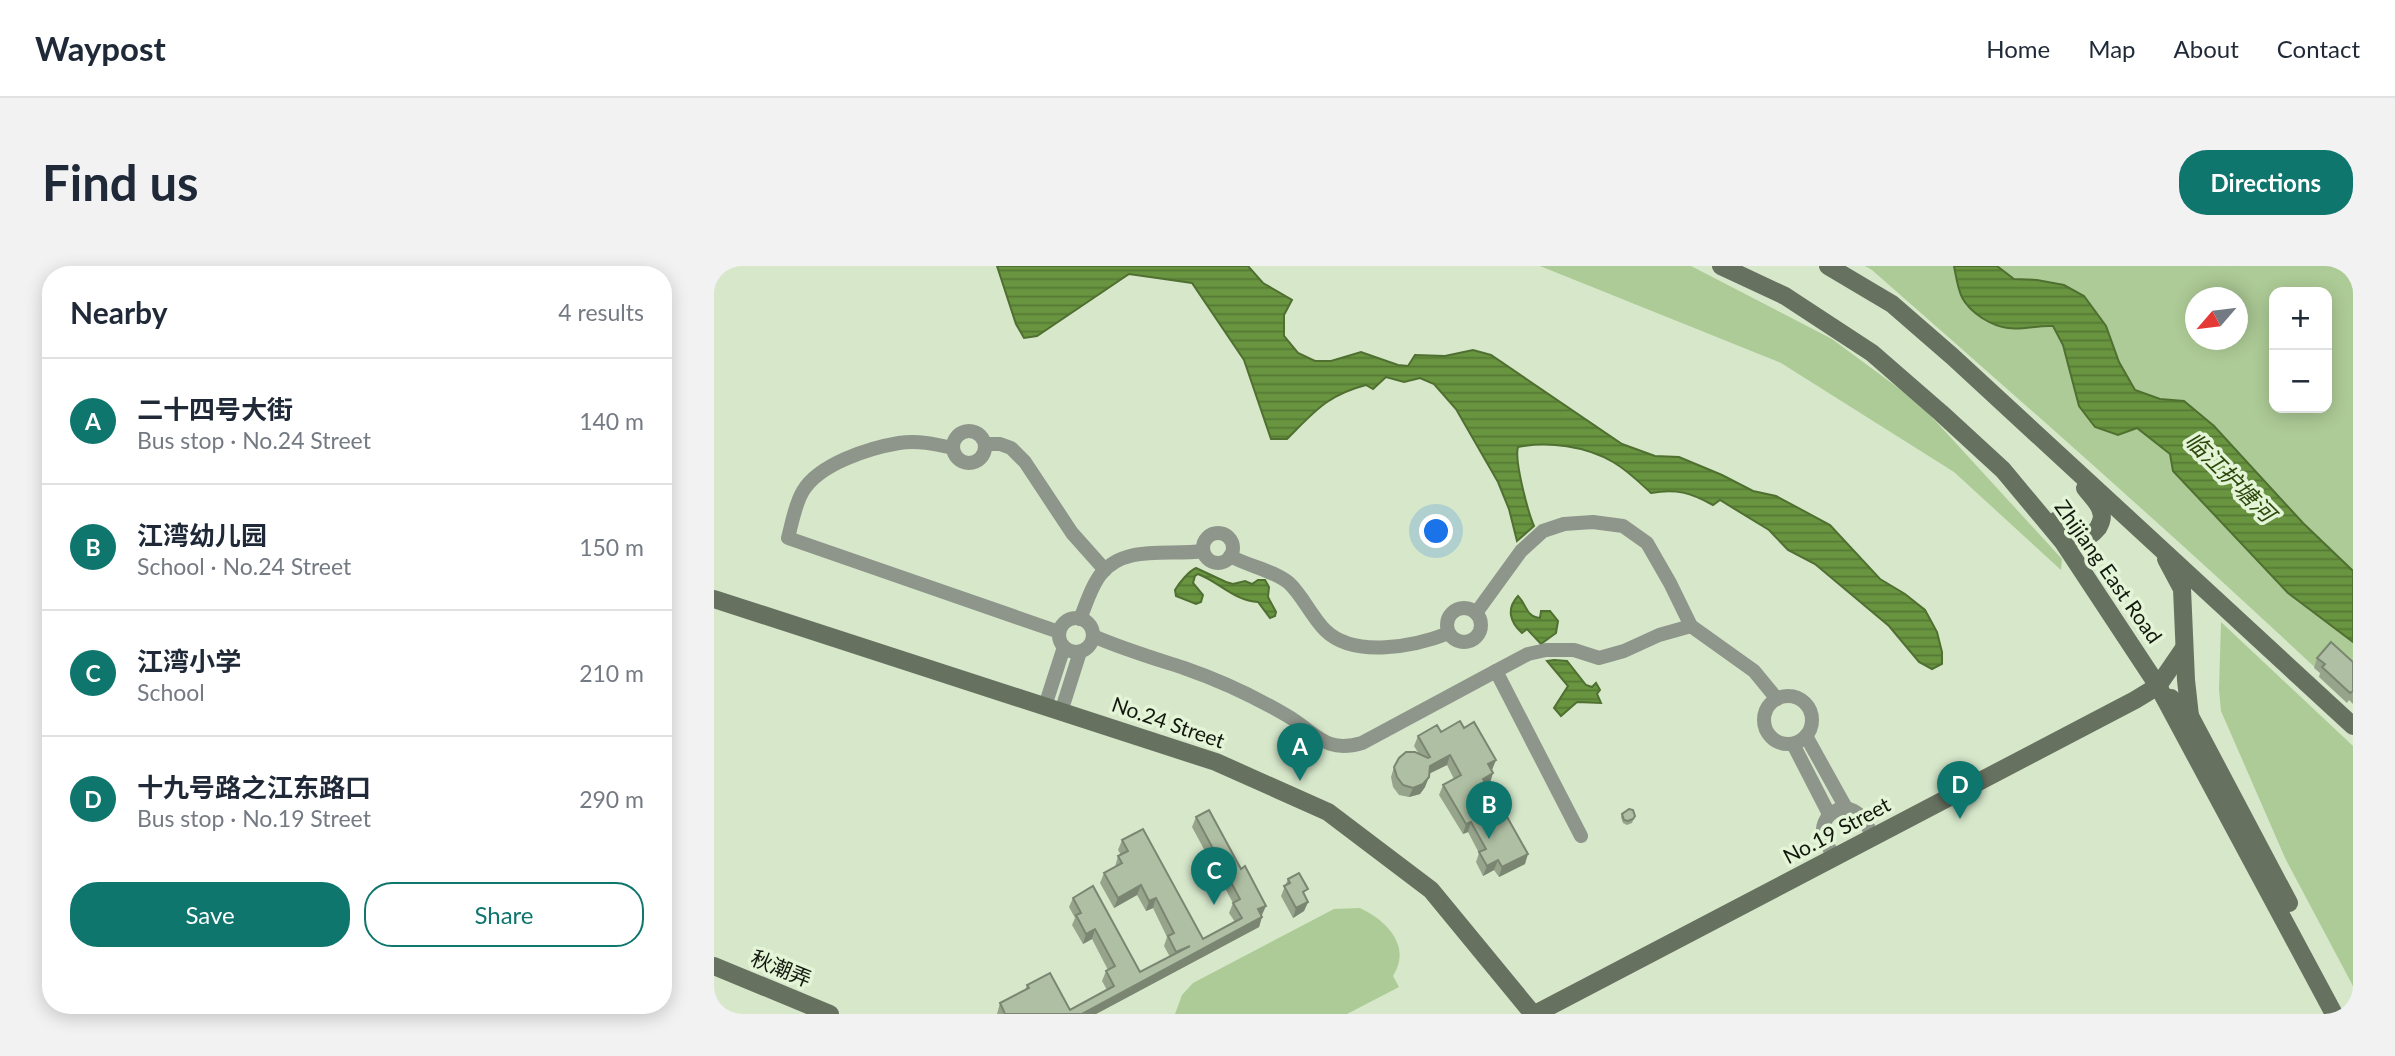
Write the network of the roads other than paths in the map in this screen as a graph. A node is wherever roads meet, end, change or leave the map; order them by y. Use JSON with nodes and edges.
{"nodes":[{"id":1,"x":1721,"y":266,"type":"edge"},
{"id":2,"x":1828,"y":266,"type":"edge"},
{"id":3,"x":985,"y":444,"type":"junction"},
{"id":4,"x":953,"y":448,"type":"junction"},
{"id":5,"x":1984,"y":453,"type":"junction"},
{"id":6,"x":2068,"y":462,"type":"junction"},
{"id":7,"x":2157,"y":544,"type":"junction"},
{"id":8,"x":1203,"y":551,"type":"junction"},
{"id":9,"x":1230,"y":556,"type":"junction"},
{"id":10,"x":1105,"y":570,"type":"junction"},
{"id":11,"x":714,"y":598,"type":"edge"},
{"id":12,"x":1476,"y":613,"type":"junction"},
{"id":13,"x":1080,"y":619,"type":"junction"},
{"id":14,"x":1691,"y":626,"type":"junction"},
{"id":15,"x":1059,"y":632,"type":"junction"},
{"id":16,"x":1449,"y":633,"type":"junction"},
{"id":17,"x":1093,"y":636,"type":"junction"},
{"id":18,"x":1064,"y":647,"type":"junction"},
{"id":19,"x":2184,"y":648,"type":"junction"},
{"id":20,"x":1080,"y":652,"type":"junction"},
{"id":21,"x":1496,"y":671,"type":"junction"},
{"id":22,"x":2158,"y":686,"type":"junction"},
{"id":23,"x":1777,"y":699,"type":"junction"},
{"id":24,"x":1053,"y":709,"type":"junction"},
{"id":25,"x":2190,"y":716,"type":"junction"},
{"id":26,"x":2353,"y":726,"type":"edge"},
{"id":27,"x":1799,"y":740,"type":"junction"},
{"id":28,"x":1846,"y":808,"type":"junction"},
{"id":29,"x":1829,"y":814,"type":"junction"},
{"id":30,"x":1581,"y":836,"type":"dead end"},
{"id":31,"x":1874,"y":838,"type":"junction"},
{"id":32,"x":1835,"y":858,"type":"junction"},
{"id":33,"x":714,"y":966,"type":"edge"},
{"id":34,"x":830,"y":1014,"type":"edge"},
{"id":35,"x":1534,"y":1014,"type":"edge"},
{"id":36,"x":2334,"y":1014,"type":"edge"},
{"id":37,"x":2347,"y":1014,"type":"edge"}],
"edges":[{"from":1,"to":5,"type":"main road","name":"Zhijiang East Road"},
{"from":2,"to":6,"type":"main road","name":"Zhijiang East Road"},
{"from":3,"to":4,"type":"street"},
{"from":3,"to":4,"type":"street"},
{"from":3,"to":10,"type":"street"},
{"from":4,"to":15,"type":"street"},
{"from":5,"to":6,"type":"main road"},
{"from":5,"to":22,"type":"main road","name":"Zhijiang East Road"},
{"from":6,"to":7,"type":"main road","name":"Zhijiang East Road"},
{"from":7,"to":19,"type":"main road"},
{"from":7,"to":26,"type":"main road","name":"Zhijiang East Road"},
{"from":8,"to":9,"type":"street"},
{"from":8,"to":9,"type":"street"},
{"from":8,"to":10,"type":"street"},
{"from":9,"to":16,"type":"street"},
{"from":10,"to":13,"type":"street"},
{"from":11,"to":24,"type":"main road","name":"No.24 Street"},
{"from":12,"to":14,"type":"street"},
{"from":12,"to":16,"type":"street"},
{"from":12,"to":16,"type":"street"},
{"from":13,"to":15,"type":"street"},
{"from":13,"to":17,"type":"street"},
{"from":14,"to":21,"type":"street"},
{"from":14,"to":23,"type":"street"},
{"from":15,"to":18,"type":"street"},
{"from":17,"to":20,"type":"street"},
{"from":17,"to":21,"type":"street"},
{"from":18,"to":20,"type":"street"},
{"from":18,"to":24,"type":"street"},
{"from":19,"to":22,"type":"main road"},
{"from":19,"to":25,"type":"main road"},
{"from":20,"to":24,"type":"street"},
{"from":21,"to":30,"type":"street"},
{"from":22,"to":25,"type":"main road"},
{"from":22,"to":31,"type":"main road","name":"No.19 Street"},
{"from":22,"to":36,"type":"main road","name":"Zhijiang East Road"},
{"from":23,"to":27,"type":"street"},
{"from":23,"to":27,"type":"street"},
{"from":24,"to":35,"type":"main road","name":"No.24 Street"},
{"from":25,"to":37,"type":"main road"},
{"from":27,"to":28,"type":"street"},
{"from":27,"to":29,"type":"street"},
{"from":28,"to":29,"type":"street"},
{"from":28,"to":31,"type":"street"},
{"from":29,"to":32,"type":"street"},
{"from":31,"to":32,"type":"main road","name":"No.19 Street"},
{"from":32,"to":35,"type":"main road","name":"No.19 Street"},
{"from":33,"to":34,"type":"main road","name":"秋潮弄"}]}
